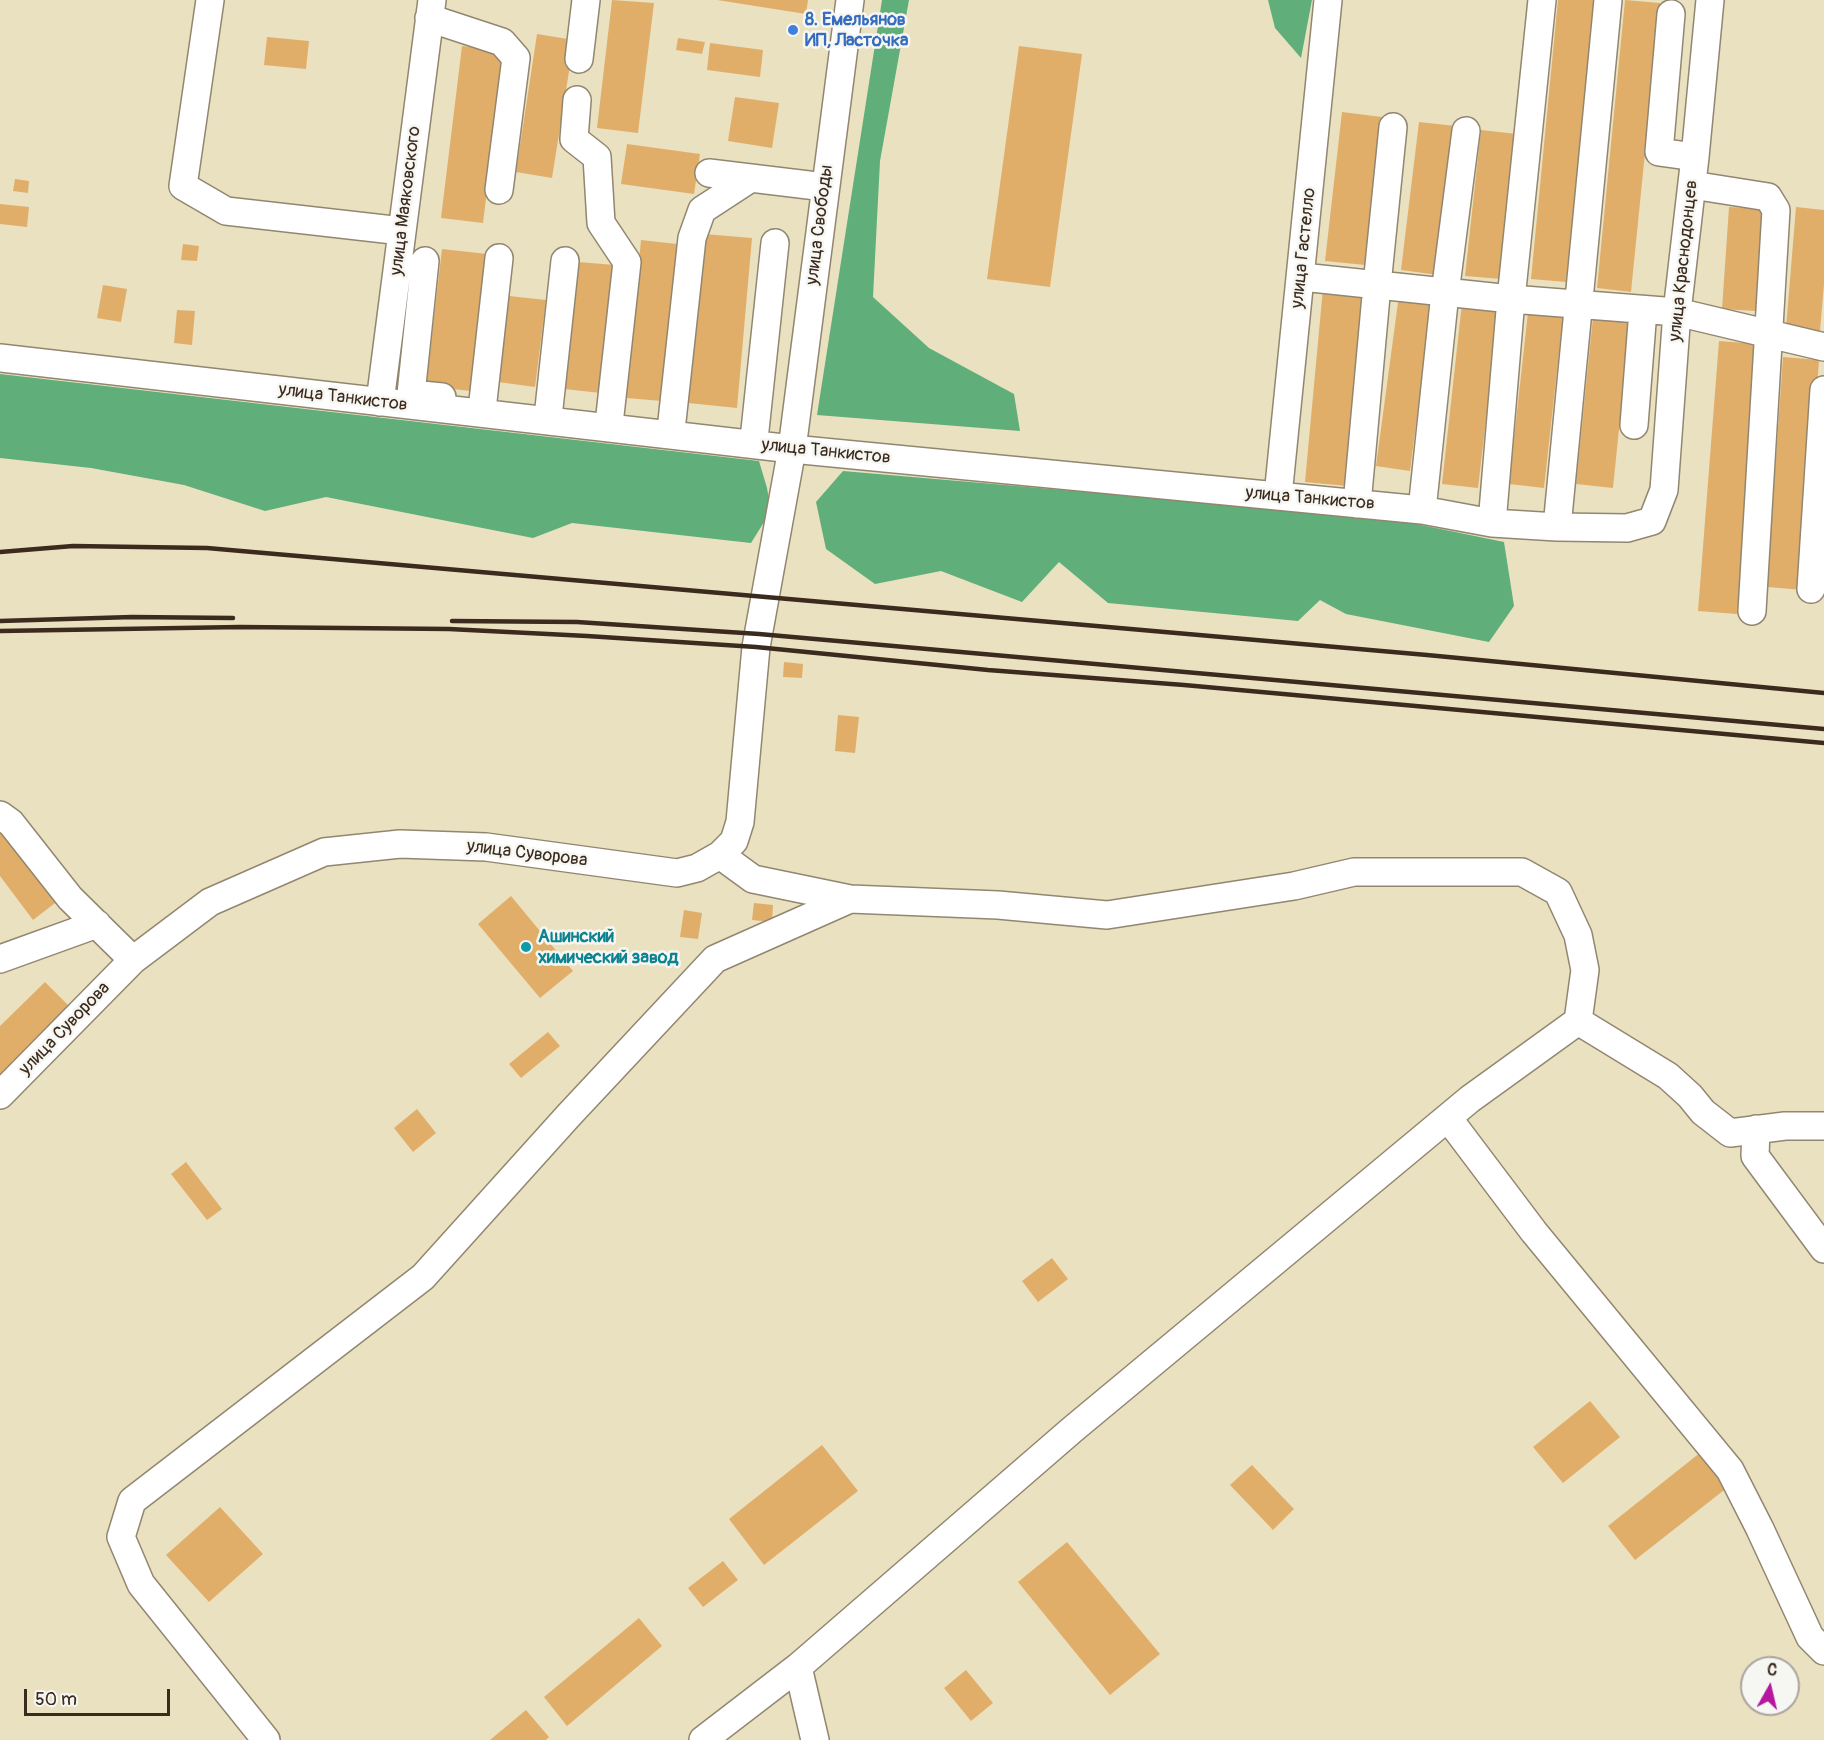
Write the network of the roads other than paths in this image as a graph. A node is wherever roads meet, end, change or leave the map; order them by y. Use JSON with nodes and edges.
{"nodes":[{"id":1,"x":210,"y":0,"type":"edge"},
{"id":2,"x":586,"y":0,"type":"edge"},
{"id":3,"x":850,"y":0,"type":"edge"},
{"id":4,"x":1328,"y":0,"type":"edge"},
{"id":5,"x":1542,"y":0,"type":"edge"},
{"id":6,"x":1608,"y":0,"type":"edge"},
{"id":7,"x":1710,"y":0,"type":"edge"},
{"id":8,"x":431,"y":9,"type":"edge"},
{"id":9,"x":1671,"y":14,"type":"dead end"},
{"id":10,"x":579,"y":59,"type":"dead end"},
{"id":11,"x":577,"y":100,"type":"dead end"},
{"id":12,"x":1393,"y":127,"type":"dead end"},
{"id":13,"x":1466,"y":131,"type":"dead end"},
{"id":14,"x":1695,"y":157,"type":"junction"},
{"id":15,"x":709,"y":173,"type":"dead end"},
{"id":16,"x":751,"y":178,"type":"junction"},
{"id":17,"x":1692,"y":185,"type":"junction"},
{"id":18,"x":825,"y":187,"type":"junction"},
{"id":19,"x":499,"y":190,"type":"dead end"},
{"id":20,"x":402,"y":231,"type":"junction"},
{"id":21,"x":775,"y":243,"type":"dead end"},
{"id":22,"x":498,"y":258,"type":"dead end"},
{"id":23,"x":425,"y":261,"type":"dead end"},
{"id":24,"x":565,"y":261,"type":"dead end"},
{"id":25,"x":1302,"y":277,"type":"junction"},
{"id":26,"x":1377,"y":285,"type":"junction"},
{"id":27,"x":1445,"y":292,"type":"junction"},
{"id":28,"x":1511,"y":299,"type":"junction"},
{"id":29,"x":1579,"y":305,"type":"junction"},
{"id":30,"x":1643,"y":310,"type":"junction"},
{"id":31,"x":1677,"y":312,"type":"junction"},
{"id":32,"x":1768,"y":335,"type":"junction"},
{"id":33,"x":1824,"y":347,"type":"edge"},
{"id":34,"x":0,"y":358,"type":"edge"},
{"id":35,"x":1824,"y":390,"type":"edge"},
{"id":36,"x":380,"y":402,"type":"junction"},
{"id":37,"x":483,"y":402,"type":"junction"},
{"id":38,"x":549,"y":408,"type":"junction"},
{"id":39,"x":610,"y":415,"type":"junction"},
{"id":40,"x":672,"y":422,"type":"junction"},
{"id":41,"x":1634,"y":425,"type":"dead end"},
{"id":42,"x":755,"y":430,"type":"junction"},
{"id":43,"x":792,"y":442,"type":"junction"},
{"id":44,"x":1278,"y":496,"type":"junction"},
{"id":45,"x":1357,"y":504,"type":"junction"},
{"id":46,"x":1422,"y":510,"type":"junction"},
{"id":47,"x":1652,"y":521,"type":"joint"},
{"id":48,"x":1492,"y":523,"type":"junction"},
{"id":49,"x":1557,"y":527,"type":"junction"},
{"id":50,"x":1811,"y":589,"type":"dead end"},
{"id":51,"x":1752,"y":611,"type":"dead end"},
{"id":52,"x":0,"y":815,"type":"edge"},
{"id":53,"x":720,"y":855,"type":"junction"},
{"id":54,"x":850,"y":899,"type":"junction"},
{"id":55,"x":97,"y":924,"type":"junction"},
{"id":56,"x":0,"y":959,"type":"edge"},
{"id":57,"x":133,"y":960,"type":"junction"},
{"id":58,"x":1578,"y":1021,"type":"junction"},
{"id":59,"x":0,"y":1095,"type":"edge"},
{"id":60,"x":1448,"y":1118,"type":"junction"},
{"id":61,"x":1824,"y":1126,"type":"edge"},
{"id":62,"x":1756,"y":1129,"type":"junction"},
{"id":63,"x":1824,"y":1249,"type":"edge"},
{"id":64,"x":1824,"y":1651,"type":"edge"},
{"id":65,"x":798,"y":1667,"type":"junction"},
{"id":66,"x":266,"y":1740,"type":"edge"},
{"id":67,"x":703,"y":1740,"type":"edge"},
{"id":68,"x":814,"y":1740,"type":"edge"}],
"edges":[{"from":1,"to":20,"type":"street"},
{"from":2,"to":10,"type":"street"},
{"from":3,"to":18,"type":"street","name":"улица Свободы"},
{"from":4,"to":25,"type":"street","name":"улица Гастелло"},
{"from":5,"to":28,"type":"street"},
{"from":6,"to":29,"type":"street"},
{"from":7,"to":14,"type":"street","name":"улица Краснодонцев"},
{"from":8,"to":19,"type":"street"},
{"from":8,"to":20,"type":"street","name":"улица Маяковского"},
{"from":9,"to":14,"type":"street"},
{"from":11,"to":39,"type":"street"},
{"from":12,"to":26,"type":"street"},
{"from":13,"to":27,"type":"street"},
{"from":14,"to":17,"type":"street","name":"улица Краснодонцев"},
{"from":15,"to":16,"type":"street"},
{"from":16,"to":18,"type":"street"},
{"from":16,"to":40,"type":"street"},
{"from":17,"to":31,"type":"street","name":"улица Краснодонцев"},
{"from":17,"to":32,"type":"street"},
{"from":18,"to":43,"type":"street","name":"улица Свободы"},
{"from":20,"to":36,"type":"street","name":"улица Маяковского"},
{"from":21,"to":42,"type":"street"},
{"from":22,"to":37,"type":"street"},
{"from":23,"to":37,"type":"street"},
{"from":24,"to":38,"type":"street"},
{"from":25,"to":26,"type":"street"},
{"from":25,"to":44,"type":"street","name":"улица Гастелло"},
{"from":26,"to":27,"type":"street"},
{"from":26,"to":45,"type":"street"},
{"from":27,"to":28,"type":"street"},
{"from":27,"to":46,"type":"street"},
{"from":28,"to":29,"type":"street"},
{"from":28,"to":48,"type":"street"},
{"from":29,"to":30,"type":"street"},
{"from":29,"to":49,"type":"street"},
{"from":30,"to":31,"type":"street"},
{"from":30,"to":41,"type":"street"},
{"from":31,"to":32,"type":"street"},
{"from":31,"to":47,"type":"street","name":"улица Краснодонцев"},
{"from":32,"to":33,"type":"street"},
{"from":32,"to":51,"type":"street"},
{"from":34,"to":36,"type":"street","name":"улица Танкистов"},
{"from":35,"to":50,"type":"street"},
{"from":36,"to":43,"type":"street","name":"улица Танкистов"},
{"from":37,"to":38,"type":"street"},
{"from":38,"to":39,"type":"street"},
{"from":39,"to":40,"type":"street"},
{"from":40,"to":42,"type":"street"},
{"from":42,"to":43,"type":"street"},
{"from":43,"to":44,"type":"street","name":"улица Танкистов"},
{"from":43,"to":53,"type":"street","name":"улица Суворова"},
{"from":44,"to":45,"type":"street","name":"улица Танкистов"},
{"from":45,"to":46,"type":"street","name":"улица Танкистов"},
{"from":46,"to":48,"type":"street","name":"улица Танкистов"},
{"from":47,"to":49,"type":"street","name":"улица Танкистов"},
{"from":48,"to":49,"type":"street","name":"улица Танкистов"},
{"from":52,"to":55,"type":"street"},
{"from":53,"to":54,"type":"street"},
{"from":53,"to":57,"type":"street","name":"улица Суворова"},
{"from":54,"to":58,"type":"street"},
{"from":54,"to":66,"type":"street"},
{"from":55,"to":56,"type":"street"},
{"from":55,"to":57,"type":"street"},
{"from":57,"to":59,"type":"street","name":"улица Суворова"},
{"from":58,"to":60,"type":"street"},
{"from":58,"to":62,"type":"street"},
{"from":60,"to":64,"type":"street"},
{"from":60,"to":65,"type":"street"},
{"from":61,"to":62,"type":"street"},
{"from":62,"to":63,"type":"street"},
{"from":65,"to":67,"type":"street"},
{"from":65,"to":68,"type":"street"}]}
